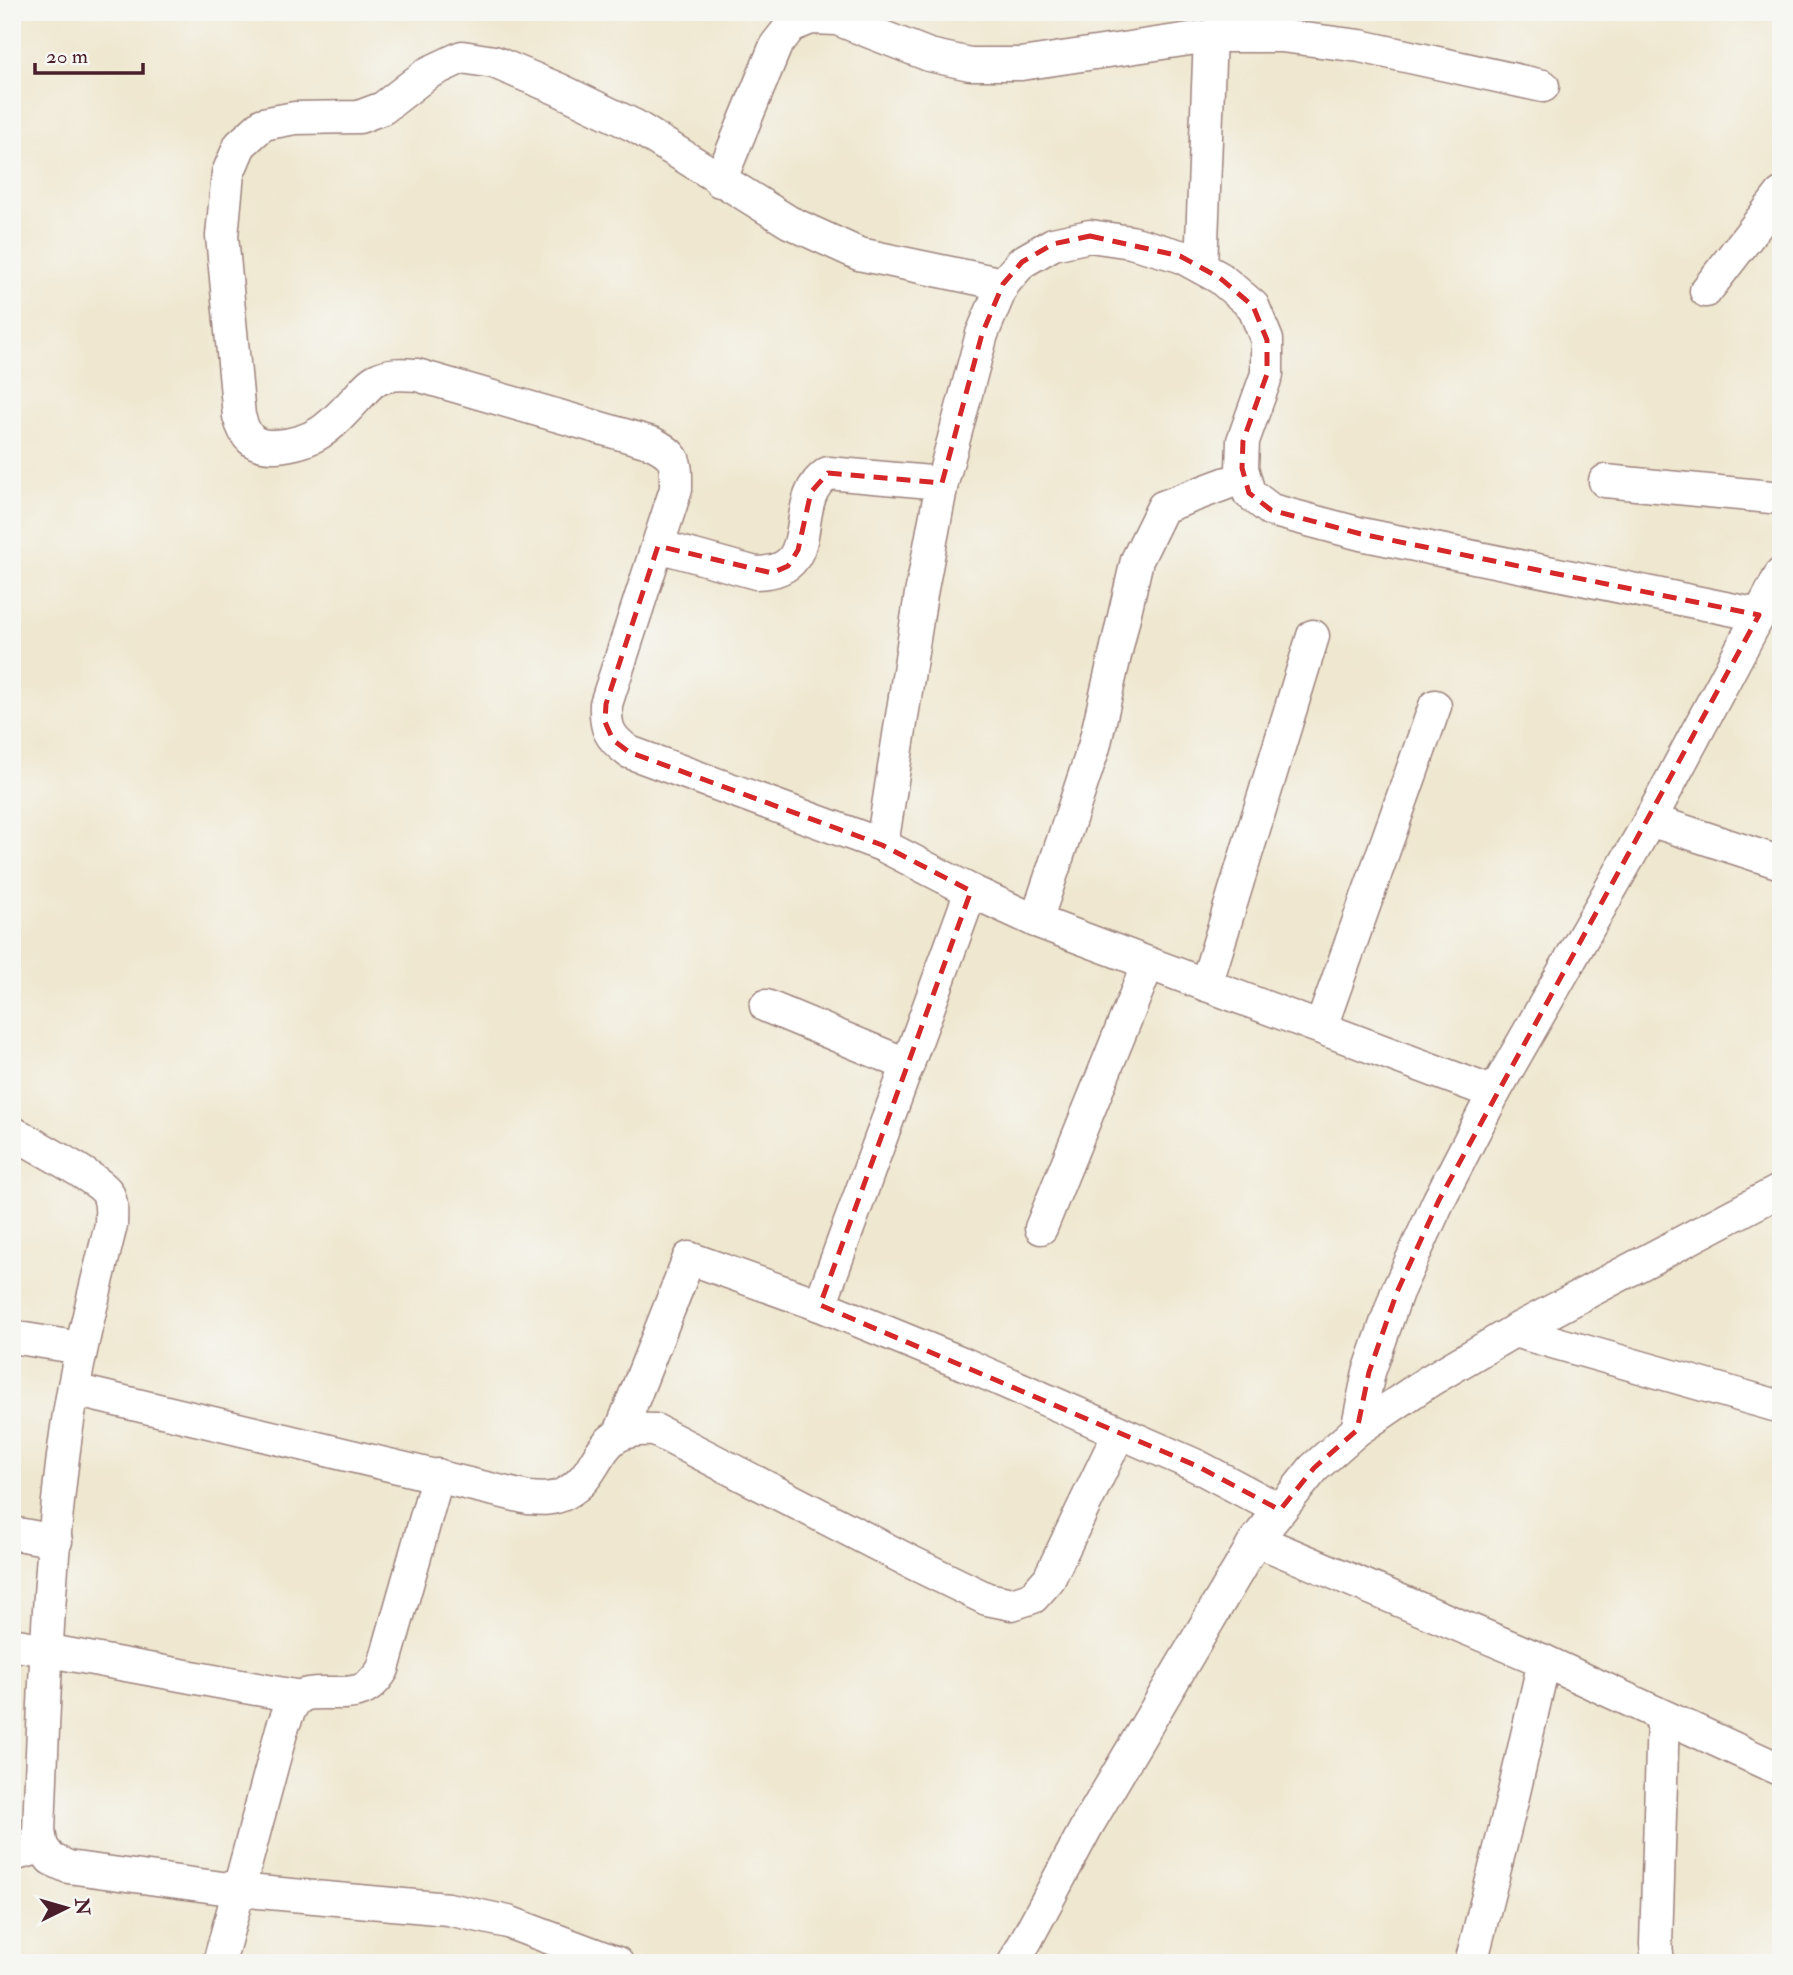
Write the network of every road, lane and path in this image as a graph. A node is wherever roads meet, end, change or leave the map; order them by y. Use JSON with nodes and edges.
{"nodes":[{"id":1,"x":1210,"y":36,"type":"junction"},
{"id":2,"x":1544,"y":86,"type":"dead end"},
{"id":3,"x":720,"y":180,"type":"junction"},
{"id":4,"x":1781,"y":194,"type":"edge"},
{"id":5,"x":1201,"y":267,"type":"junction"},
{"id":6,"x":1003,"y":284,"type":"junction"},
{"id":7,"x":1706,"y":291,"type":"dead end"},
{"id":8,"x":1605,"y":481,"type":"dead end"},
{"id":9,"x":942,"y":483,"type":"junction"},
{"id":10,"x":1227,"y":483,"type":"dead end"},
{"id":11,"x":1781,"y":498,"type":"edge"},
{"id":12,"x":658,"y":546,"type":"junction"},
{"id":13,"x":1781,"y":573,"type":"edge"},
{"id":14,"x":1759,"y":615,"type":"junction"},
{"id":15,"x":1313,"y":636,"type":"dead end"},
{"id":16,"x":1435,"y":706,"type":"dead end"},
{"id":17,"x":1650,"y":820,"type":"junction"},
{"id":18,"x":883,"y":845,"type":"junction"},
{"id":19,"x":1781,"y":863,"type":"edge"},
{"id":20,"x":971,"y":891,"type":"junction"},
{"id":21,"x":1036,"y":921,"type":"junction"},
{"id":22,"x":1148,"y":964,"type":"junction"},
{"id":23,"x":1206,"y":985,"type":"junction"},
{"id":24,"x":766,"y":1006,"type":"dead end"},
{"id":25,"x":1321,"y":1027,"type":"junction"},
{"id":26,"x":908,"y":1065,"type":"junction"},
{"id":27,"x":1494,"y":1093,"type":"junction"},
{"id":28,"x":12,"y":1132,"type":"edge"},
{"id":29,"x":1781,"y":1190,"type":"edge"},
{"id":30,"x":1041,"y":1228,"type":"dead end"},
{"id":31,"x":820,"y":1305,"type":"junction"},
{"id":32,"x":1514,"y":1331,"type":"junction"},
{"id":33,"x":12,"y":1337,"type":"edge"},
{"id":34,"x":81,"y":1348,"type":"junction"},
{"id":35,"x":74,"y":1390,"type":"junction"},
{"id":36,"x":1781,"y":1406,"type":"edge"},
{"id":37,"x":1357,"y":1430,"type":"junction"},
{"id":38,"x":621,"y":1433,"type":"junction"},
{"id":39,"x":1118,"y":1433,"type":"junction"},
{"id":40,"x":438,"y":1475,"type":"junction"},
{"id":41,"x":1280,"y":1510,"type":"junction"},
{"id":42,"x":12,"y":1533,"type":"edge"},
{"id":43,"x":1256,"y":1540,"type":"junction"},
{"id":44,"x":56,"y":1541,"type":"junction"},
{"id":45,"x":12,"y":1644,"type":"edge"},
{"id":46,"x":46,"y":1650,"type":"junction"},
{"id":47,"x":1544,"y":1661,"type":"junction"},
{"id":48,"x":300,"y":1697,"type":"junction"},
{"id":49,"x":1663,"y":1717,"type":"junction"},
{"id":50,"x":1781,"y":1770,"type":"edge"},
{"id":51,"x":42,"y":1847,"type":"junction"},
{"id":52,"x":12,"y":1855,"type":"edge"},
{"id":53,"x":237,"y":1890,"type":"junction"},
{"id":54,"x":219,"y":1963,"type":"edge"},
{"id":55,"x":617,"y":1963,"type":"edge"},
{"id":56,"x":1014,"y":1963,"type":"edge"},
{"id":57,"x":1471,"y":1963,"type":"edge"},
{"id":58,"x":1658,"y":1963,"type":"edge"}],
"edges":[{"from":1,"to":2,"type":"street"},
{"from":1,"to":3,"type":"street"},
{"from":1,"to":5,"type":"street"},
{"from":3,"to":6,"type":"street"},
{"from":3,"to":12,"type":"street"},
{"from":4,"to":7,"type":"street"},
{"from":5,"to":6,"type":"street"},
{"from":5,"to":14,"type":"street"},
{"from":6,"to":9,"type":"street"},
{"from":8,"to":11,"type":"street"},
{"from":9,"to":12,"type":"street"},
{"from":9,"to":18,"type":"street"},
{"from":10,"to":21,"type":"street"},
{"from":12,"to":18,"type":"street"},
{"from":13,"to":14,"type":"street"},
{"from":14,"to":17,"type":"street"},
{"from":15,"to":23,"type":"street"},
{"from":16,"to":25,"type":"street"},
{"from":17,"to":19,"type":"street"},
{"from":17,"to":27,"type":"street"},
{"from":18,"to":20,"type":"street"},
{"from":20,"to":21,"type":"street"},
{"from":20,"to":26,"type":"street"},
{"from":21,"to":22,"type":"street"},
{"from":22,"to":23,"type":"street"},
{"from":22,"to":30,"type":"street"},
{"from":23,"to":25,"type":"street"},
{"from":24,"to":26,"type":"street"},
{"from":25,"to":27,"type":"street"},
{"from":26,"to":31,"type":"street"},
{"from":27,"to":37,"type":"street"},
{"from":28,"to":34,"type":"street"},
{"from":29,"to":32,"type":"street"},
{"from":31,"to":38,"type":"street"},
{"from":31,"to":39,"type":"street"},
{"from":32,"to":36,"type":"street"},
{"from":32,"to":37,"type":"street"},
{"from":33,"to":34,"type":"street"},
{"from":34,"to":35,"type":"street"},
{"from":35,"to":40,"type":"street"},
{"from":35,"to":44,"type":"street"},
{"from":37,"to":41,"type":"street"},
{"from":38,"to":39,"type":"street"},
{"from":38,"to":40,"type":"street"},
{"from":39,"to":41,"type":"street"},
{"from":40,"to":48,"type":"street"},
{"from":41,"to":43,"type":"street"},
{"from":42,"to":44,"type":"street"},
{"from":43,"to":47,"type":"street"},
{"from":43,"to":56,"type":"street"},
{"from":44,"to":46,"type":"street"},
{"from":45,"to":46,"type":"street"},
{"from":46,"to":48,"type":"street"},
{"from":46,"to":51,"type":"street"},
{"from":47,"to":49,"type":"street"},
{"from":47,"to":57,"type":"street"},
{"from":48,"to":53,"type":"street"},
{"from":49,"to":50,"type":"street"},
{"from":49,"to":58,"type":"street"},
{"from":51,"to":52,"type":"street"},
{"from":51,"to":53,"type":"street"},
{"from":53,"to":54,"type":"street"},
{"from":53,"to":55,"type":"street"}]}
